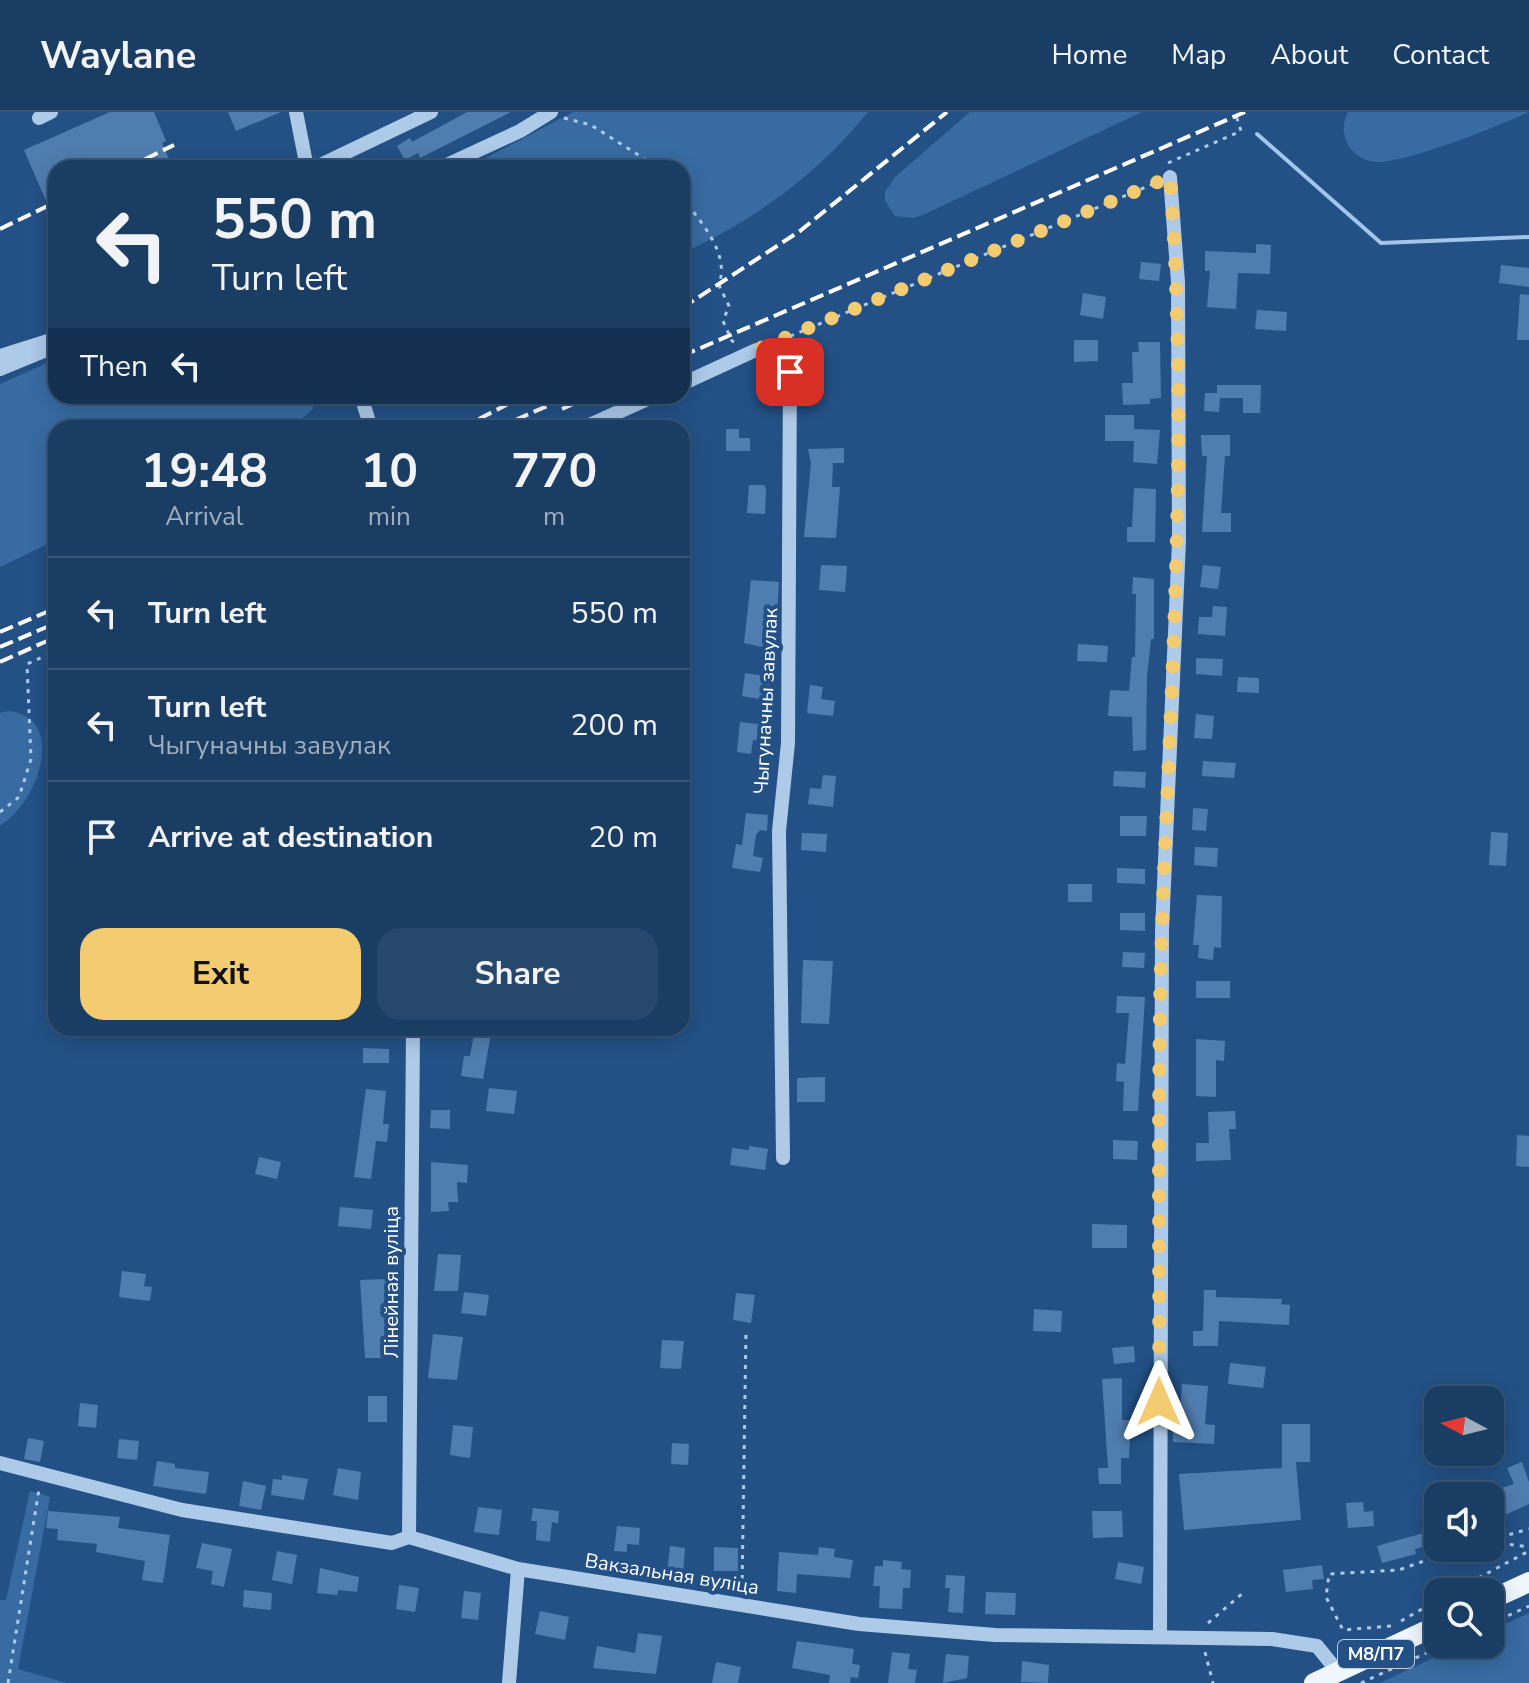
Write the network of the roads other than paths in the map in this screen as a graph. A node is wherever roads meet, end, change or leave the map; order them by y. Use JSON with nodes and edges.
{"nodes":[{"id":1,"x":296,"y":112,"type":"edge"},
{"id":2,"x":431,"y":112,"type":"edge"},
{"id":3,"x":550,"y":113,"type":"edge"},
{"id":4,"x":305,"y":160,"type":"edge"},
{"id":5,"x":331,"y":160,"type":"edge"},
{"id":6,"x":456,"y":160,"type":"edge"},
{"id":7,"x":1170,"y":177,"type":"road end"},
{"id":8,"x":48,"y":341,"type":"edge"},
{"id":9,"x":48,"y":349,"type":"edge"},
{"id":10,"x":0,"y":356,"type":"edge"},
{"id":11,"x":0,"y":369,"type":"edge"},
{"id":12,"x":690,"y":380,"type":"edge"},
{"id":13,"x":636,"y":404,"type":"edge"},
{"id":14,"x":601,"y":420,"type":"edge"},
{"id":15,"x":413,"y":1036,"type":"edge"},
{"id":16,"x":783,"y":1158,"type":"dead end"},
{"id":17,"x":0,"y":1463,"type":"edge"},
{"id":18,"x":409,"y":1537,"type":"junction"},
{"id":19,"x":518,"y":1569,"type":"junction"},
{"id":20,"x":1529,"y":1582,"type":"edge"},
{"id":21,"x":1504,"y":1594,"type":"edge"},
{"id":22,"x":1424,"y":1632,"type":"edge"},
{"id":23,"x":1160,"y":1635,"type":"junction"},
{"id":24,"x":1338,"y":1672,"type":"junction"},
{"id":25,"x":509,"y":1683,"type":"edge"},
{"id":26,"x":1314,"y":1683,"type":"edge"}],
"edges":[{"from":1,"to":4,"type":"street"},
{"from":2,"to":5,"type":"street"},
{"from":3,"to":6,"type":"street"},
{"from":7,"to":23,"type":"street"},
{"from":8,"to":10,"type":"street"},
{"from":9,"to":11,"type":"street"},
{"from":12,"to":16,"type":"street","name":"Чыгуначны завулак"},
{"from":13,"to":14,"type":"street"},
{"from":15,"to":18,"type":"street","name":"Лінейная вуліца"},
{"from":17,"to":18,"type":"street","name":"Вакзальная вуліца"},
{"from":18,"to":19,"type":"street","name":"Вакзальная вуліца"},
{"from":19,"to":23,"type":"street","name":"Вакзальная вуліца"},
{"from":19,"to":25,"type":"street"},
{"from":20,"to":21,"type":"main road"},
{"from":22,"to":24,"type":"main road","number":"М8/П7"},
{"from":23,"to":24,"type":"street","name":"Вакзальная вуліца"},
{"from":24,"to":26,"type":"main road","number":"М8/П7"}]}
